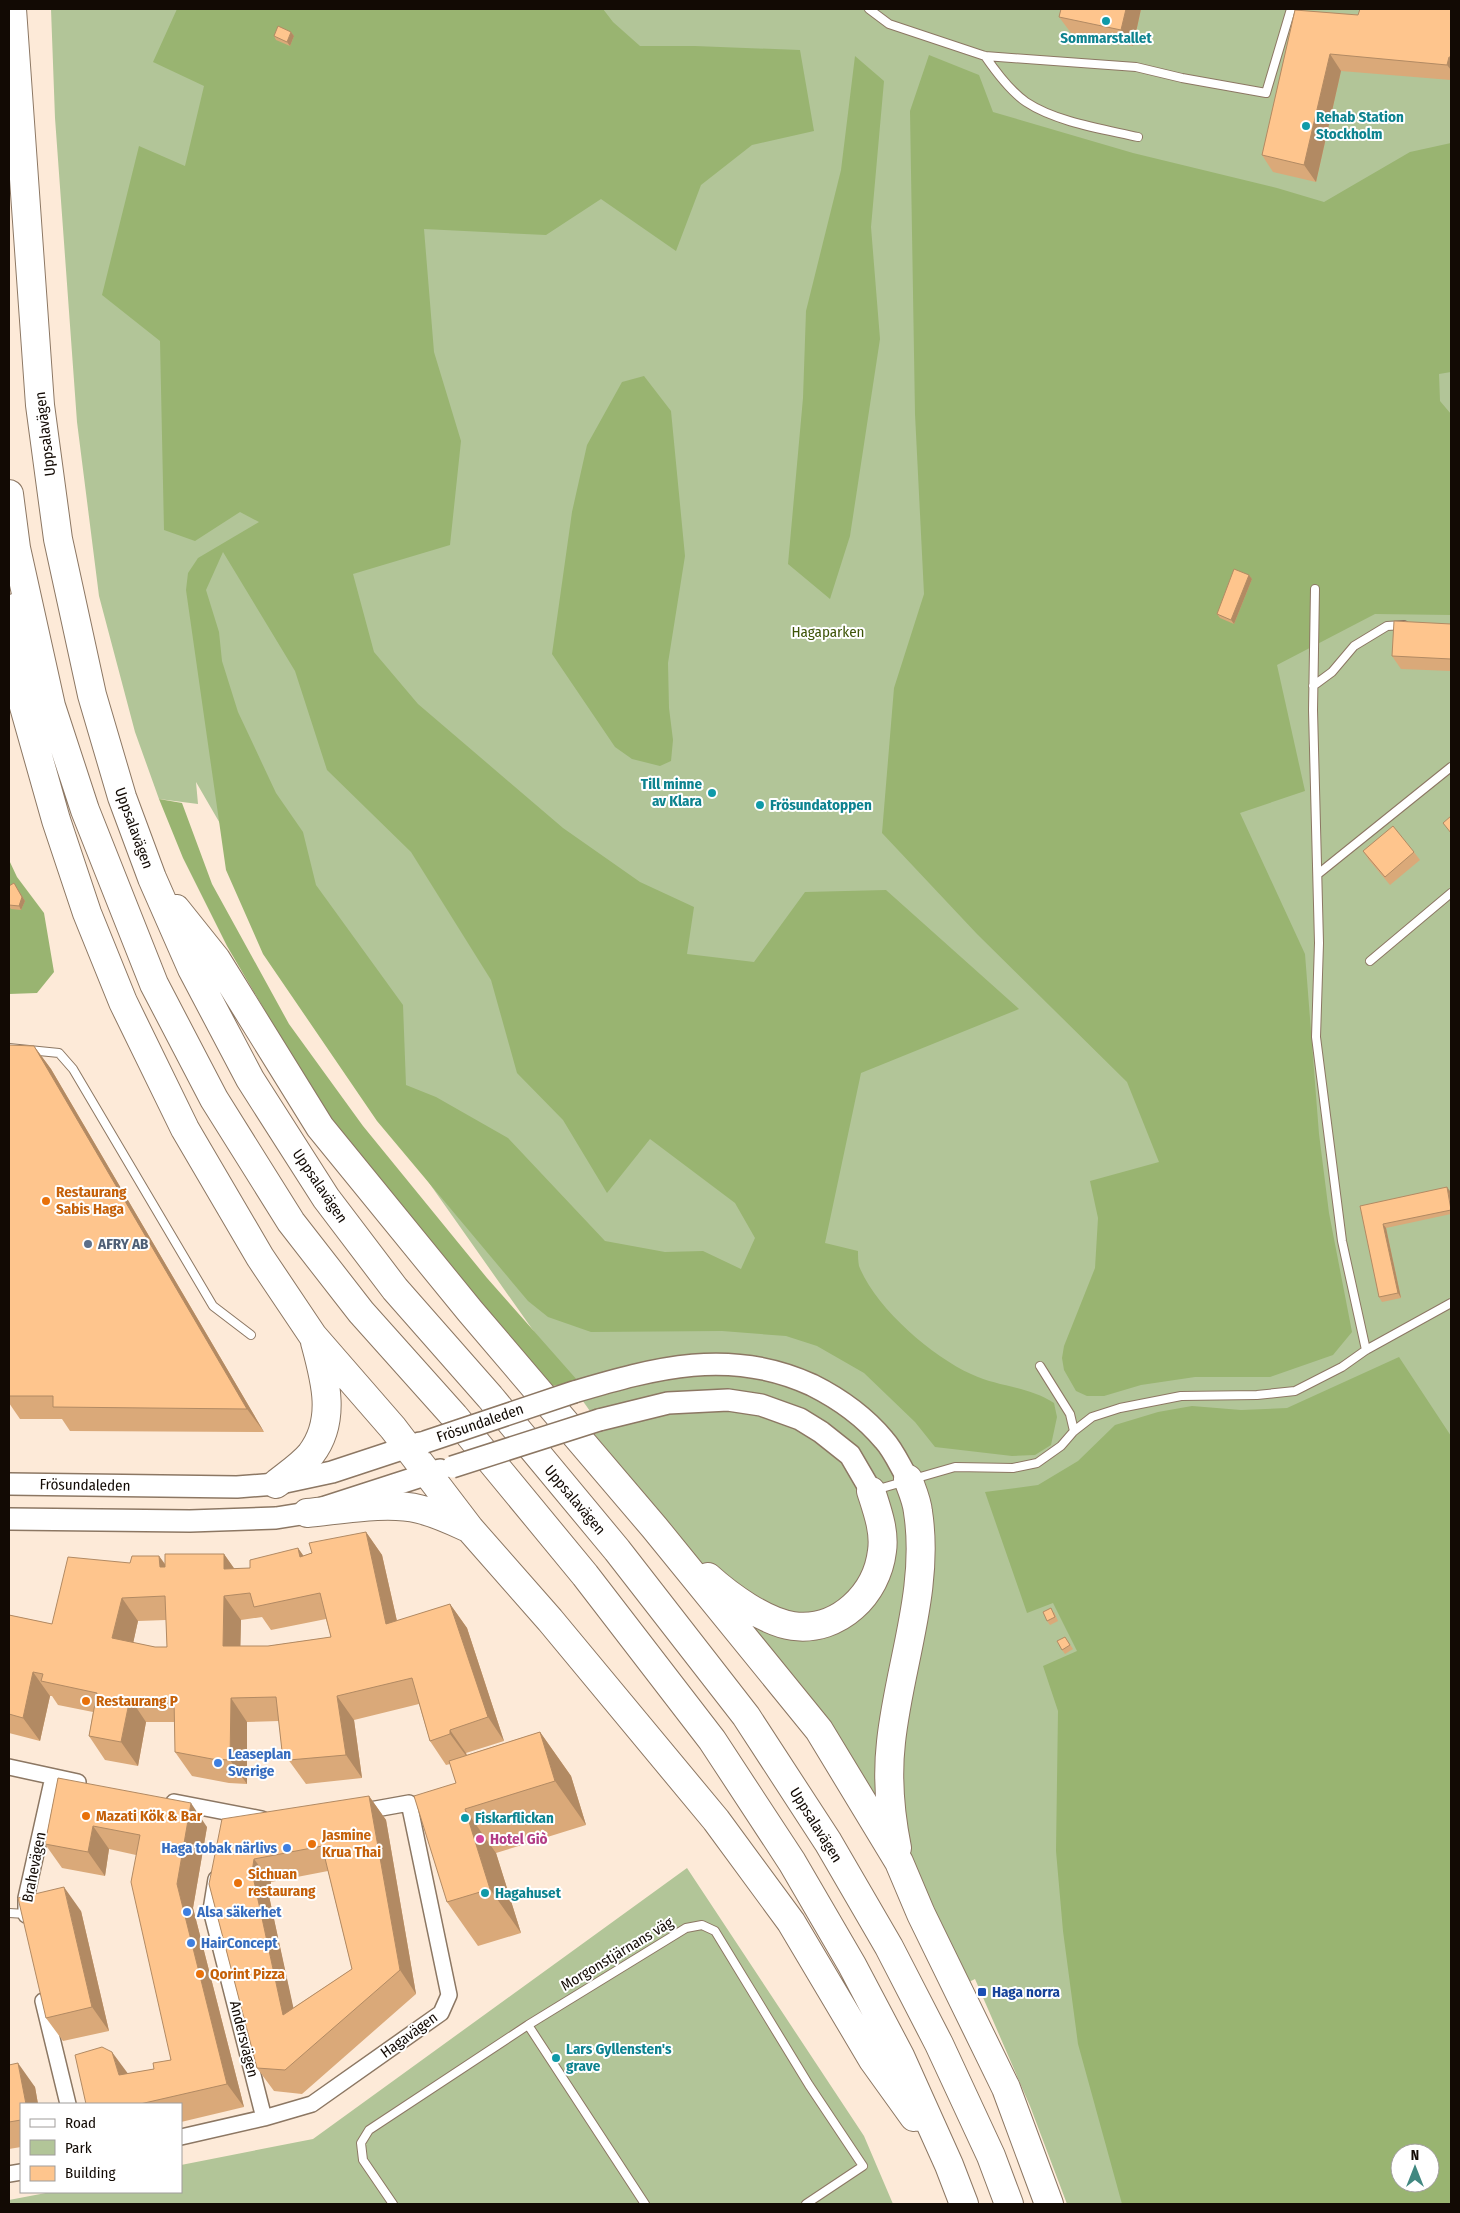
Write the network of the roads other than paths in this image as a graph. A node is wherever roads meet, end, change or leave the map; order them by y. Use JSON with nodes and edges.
{"nodes":[{"id":1,"x":12,"y":9,"type":"edge"},
{"id":2,"x":869,"y":9,"type":"edge"},
{"id":3,"x":1291,"y":9,"type":"edge"},
{"id":4,"x":985,"y":56,"type":"junction"},
{"id":5,"x":1138,"y":137,"type":"dead end"},
{"id":6,"x":9,"y":494,"type":"edge"},
{"id":7,"x":16,"y":548,"type":"junction"},
{"id":8,"x":1314,"y":589,"type":"dead end"},
{"id":9,"x":1415,"y":625,"type":"edge"},
{"id":10,"x":1313,"y":686,"type":"junction"},
{"id":11,"x":1451,"y":766,"type":"edge"},
{"id":12,"x":1318,"y":874,"type":"junction"},
{"id":13,"x":152,"y":878,"type":"junction"},
{"id":14,"x":1451,"y":893,"type":"edge"},
{"id":15,"x":1370,"y":961,"type":"dead end"},
{"id":16,"x":9,"y":1048,"type":"edge"},
{"id":17,"x":1451,"y":1303,"type":"edge"},
{"id":18,"x":251,"y":1335,"type":"dead end"},
{"id":19,"x":313,"y":1336,"type":"junction"},
{"id":20,"x":1366,"y":1350,"type":"junction"},
{"id":21,"x":1040,"y":1366,"type":"dead end"},
{"id":22,"x":1074,"y":1431,"type":"junction"},
{"id":23,"x":416,"y":1445,"type":"junction"},
{"id":24,"x":427,"y":1474,"type":"junction"},
{"id":25,"x":908,"y":1479,"type":"junction"},
{"id":26,"x":9,"y":1484,"type":"edge"},
{"id":27,"x":276,"y":1484,"type":"junction"},
{"id":28,"x":871,"y":1491,"type":"junction"},
{"id":29,"x":307,"y":1513,"type":"junction"},
{"id":30,"x":9,"y":1520,"type":"edge"},
{"id":31,"x":654,"y":1527,"type":"junction"},
{"id":32,"x":470,"y":1529,"type":"junction"},
{"id":33,"x":9,"y":1767,"type":"edge"},
{"id":34,"x":53,"y":1777,"type":"junction"},
{"id":35,"x":92,"y":1785,"type":"edge"},
{"id":36,"x":160,"y":1799,"type":"edge"},
{"id":37,"x":228,"y":1814,"type":"junction"},
{"id":38,"x":341,"y":1814,"type":"edge"},
{"id":39,"x":278,"y":1822,"type":"edge"},
{"id":40,"x":225,"y":1831,"type":"edge"},
{"id":41,"x":900,"y":1862,"type":"junction"},
{"id":42,"x":219,"y":1865,"type":"edge"},
{"id":43,"x":9,"y":1913,"type":"edge"},
{"id":44,"x":26,"y":1914,"type":"junction"},
{"id":45,"x":26,"y":1930,"type":"edge"},
{"id":46,"x":40,"y":1988,"type":"edge"},
{"id":47,"x":528,"y":2025,"type":"junction"},
{"id":48,"x":68,"y":2103,"type":"edge"},
{"id":49,"x":264,"y":2118,"type":"junction"},
{"id":50,"x":182,"y":2137,"type":"edge"},
{"id":51,"x":949,"y":2165,"type":"junction"},
{"id":52,"x":393,"y":2204,"type":"edge"},
{"id":53,"x":645,"y":2204,"type":"edge"},
{"id":54,"x":806,"y":2204,"type":"edge"},
{"id":55,"x":964,"y":2204,"type":"edge"},
{"id":56,"x":1009,"y":2204,"type":"edge"},
{"id":57,"x":1049,"y":2204,"type":"edge"}],
"edges":[{"from":1,"to":13,"type":"highway","name":"Uppsalavägen"},
{"from":2,"to":4,"type":"lane"},
{"from":3,"to":4,"type":"lane"},
{"from":4,"to":5,"type":"lane"},
{"from":6,"to":7,"type":"highway"},
{"from":7,"to":19,"type":"highway"},
{"from":7,"to":51,"type":"highway"},
{"from":8,"to":10,"type":"lane"},
{"from":9,"to":10,"type":"lane"},
{"from":10,"to":12,"type":"lane"},
{"from":11,"to":12,"type":"lane"},
{"from":12,"to":20,"type":"lane"},
{"from":13,"to":31,"type":"highway"},
{"from":13,"to":56,"type":"highway","name":"Uppsalavägen"},
{"from":14,"to":15,"type":"lane"},
{"from":16,"to":18,"type":"lane"},
{"from":17,"to":20,"type":"lane"},
{"from":19,"to":23,"type":"highway"},
{"from":19,"to":27,"type":"highway"},
{"from":20,"to":22,"type":"lane"},
{"from":21,"to":22,"type":"lane"},
{"from":22,"to":25,"type":"lane"},
{"from":23,"to":24,"type":"highway"},
{"from":23,"to":25,"type":"main road","name":"Frösundaleden","bridge":true},
{"from":23,"to":27,"type":"main road","name":"Frösundaleden"},
{"from":24,"to":28,"type":"main road","bridge":true},
{"from":24,"to":29,"type":"main road"},
{"from":24,"to":32,"type":"highway"},
{"from":25,"to":28,"type":"lane"},
{"from":25,"to":41,"type":"highway"},
{"from":26,"to":27,"type":"main road","name":"Frösundaleden"},
{"from":28,"to":31,"type":"highway"},
{"from":29,"to":30,"type":"main road"},
{"from":29,"to":32,"type":"highway"},
{"from":31,"to":41,"type":"highway"},
{"from":32,"to":51,"type":"highway"},
{"from":33,"to":34,"type":"street"},
{"from":34,"to":35,"type":"street"},
{"from":34,"to":44,"type":"street","name":"Brahevägen"},
{"from":36,"to":37,"type":"street"},
{"from":37,"to":39,"type":"street"},
{"from":37,"to":40,"type":"street"},
{"from":38,"to":49,"type":"street","name":"Hagavägen"},
{"from":41,"to":57,"type":"highway"},
{"from":42,"to":49,"type":"street","name":"Andersvägen"},
{"from":43,"to":44,"type":"lane"},
{"from":44,"to":45,"type":"street","name":"Brahevägen"},
{"from":46,"to":48,"type":"street"},
{"from":47,"to":52,"type":"lane","name":"Morgonstjärnans väg"},
{"from":47,"to":53,"type":"lane"},
{"from":47,"to":54,"type":"lane","name":"Morgonstjärnans väg"},
{"from":49,"to":50,"type":"street","name":"Hagavägen"},
{"from":51,"to":55,"type":"highway"}]}
